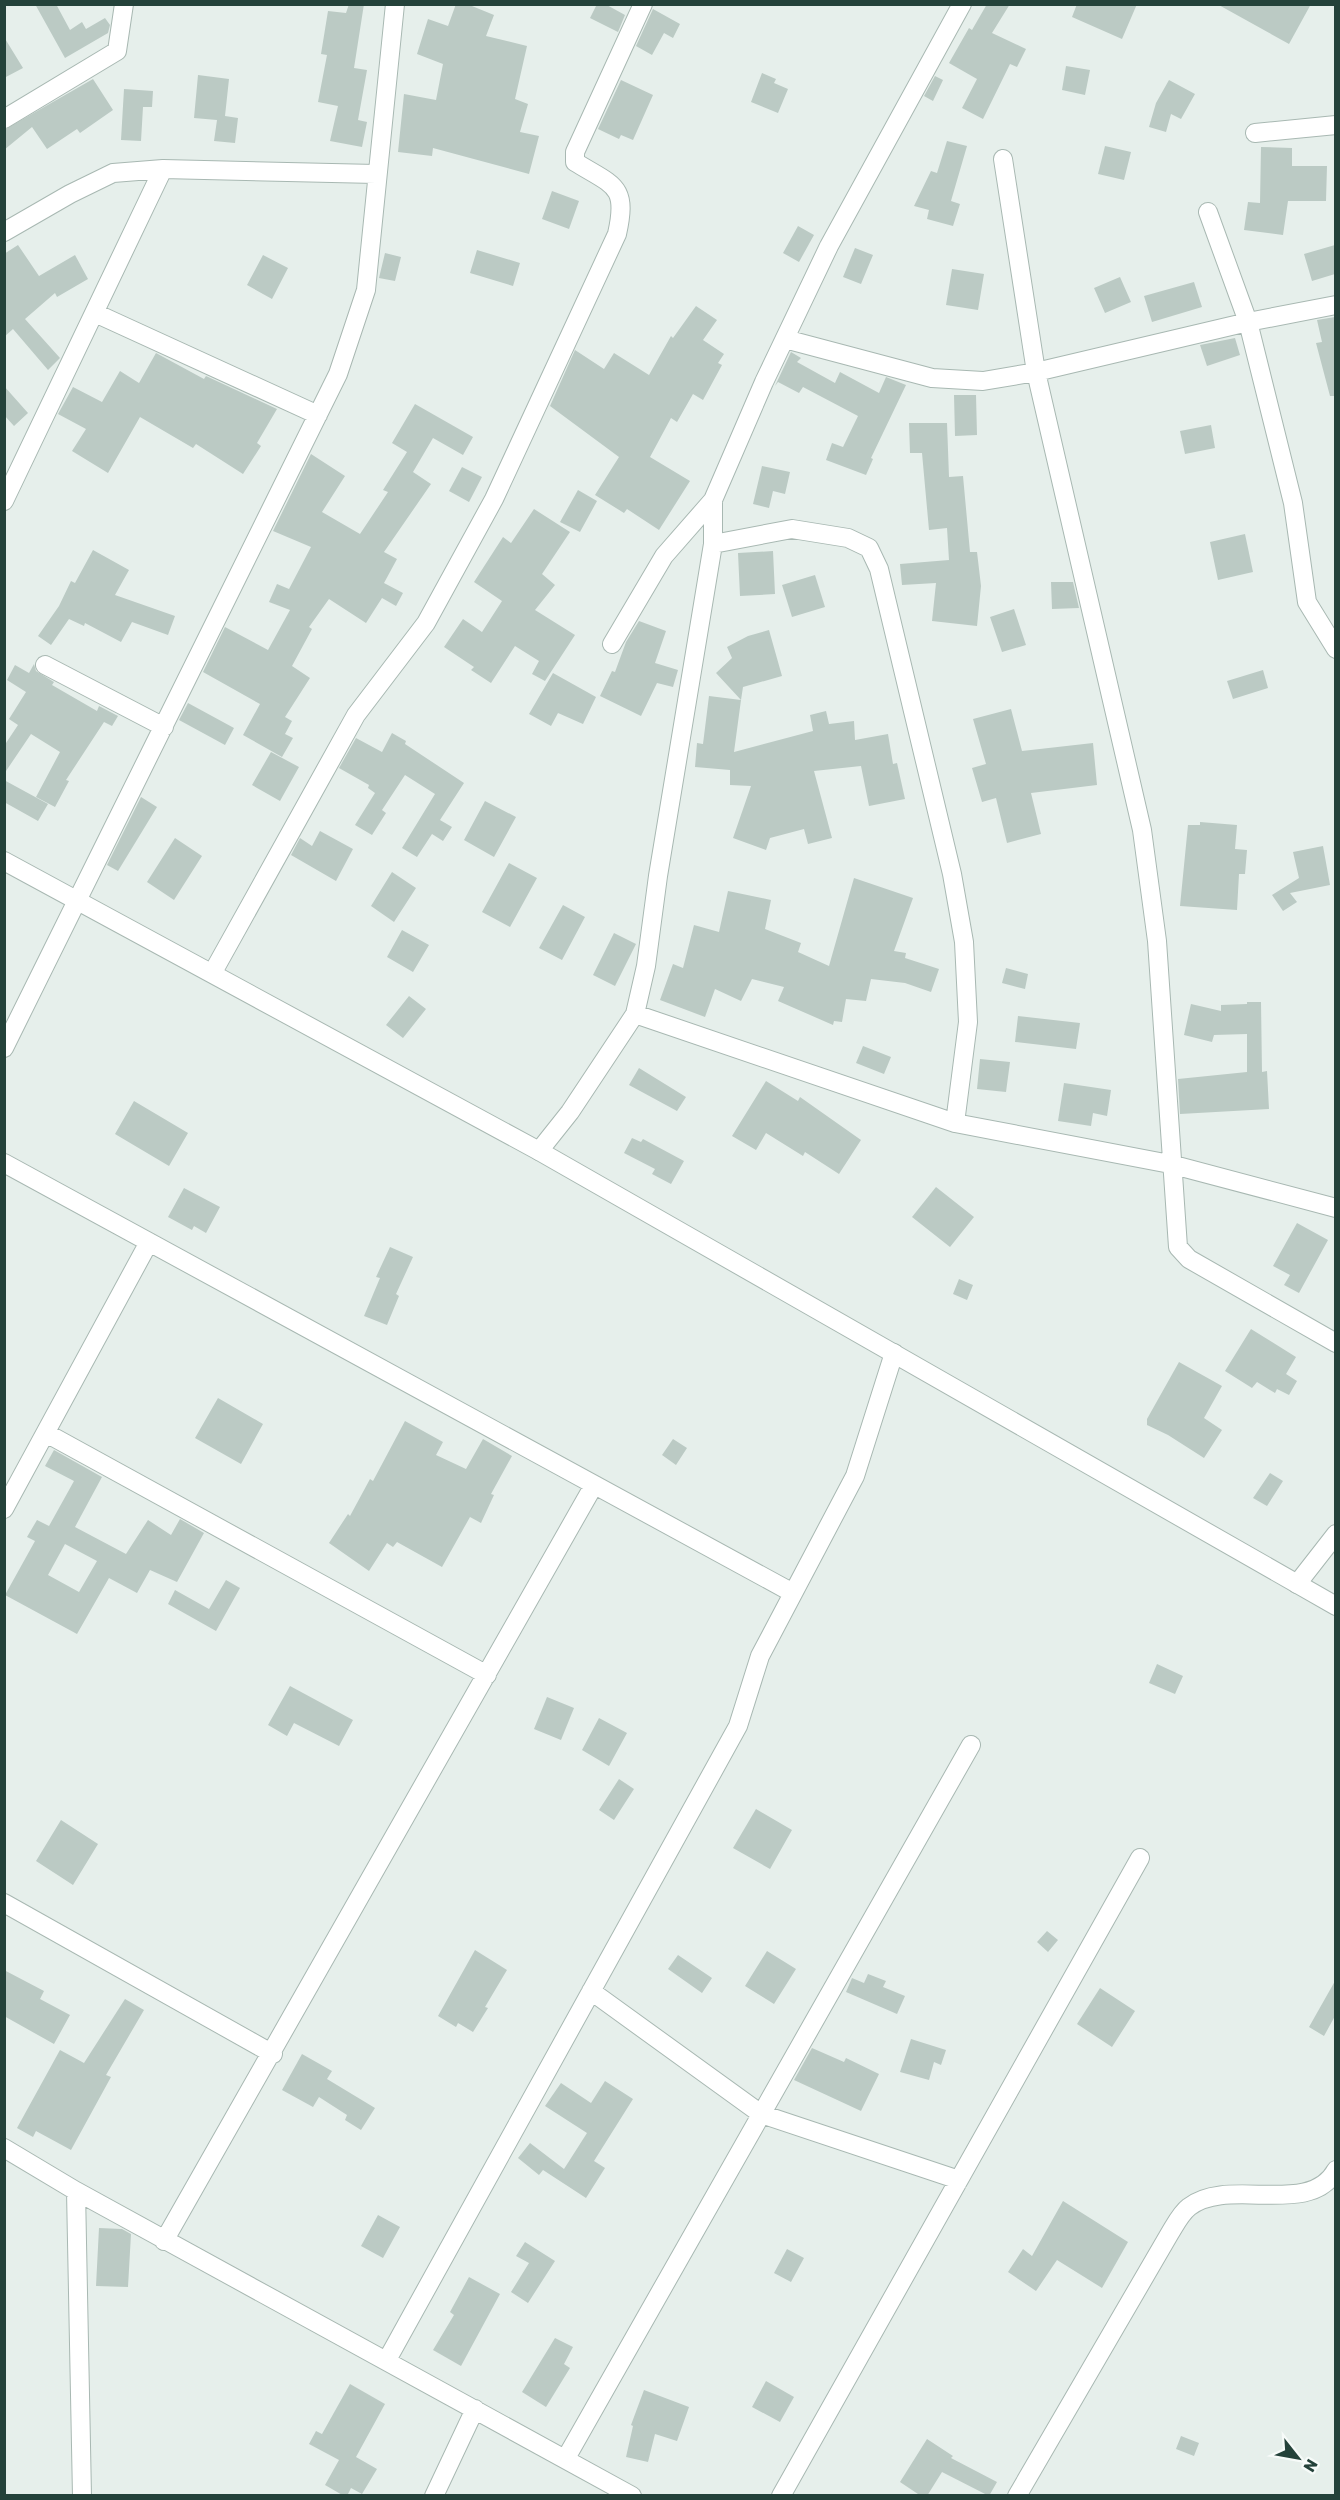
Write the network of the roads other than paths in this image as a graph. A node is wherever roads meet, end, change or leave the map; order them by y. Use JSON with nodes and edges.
{"nodes":[{"id":1,"x":124,"y":4,"type":"edge"},
{"id":2,"x":394,"y":4,"type":"edge"},
{"id":3,"x":643,"y":4,"type":"edge"},
{"id":4,"x":962,"y":4,"type":"edge"},
{"id":5,"x":4,"y":119,"type":"edge"},
{"id":6,"x":1335,"y":125,"type":"edge"},
{"id":7,"x":1255,"y":133,"type":"dead end"},
{"id":8,"x":1003,"y":159,"type":"dead end"},
{"id":9,"x":163,"y":170,"type":"junction"},
{"id":10,"x":376,"y":174,"type":"junction"},
{"id":11,"x":1208,"y":212,"type":"dead end"},
{"id":12,"x":4,"y":232,"type":"edge"},
{"id":13,"x":1335,"y":305,"type":"edge"},
{"id":14,"x":95,"y":313,"type":"junction"},
{"id":15,"x":1248,"y":322,"type":"junction"},
{"id":16,"x":785,"y":339,"type":"junction"},
{"id":17,"x":1036,"y":372,"type":"junction"},
{"id":18,"x":318,"y":415,"type":"junction"},
{"id":19,"x":4,"y":501,"type":"edge"},
{"id":20,"x":713,"y":501,"type":"junction"},
{"id":21,"x":713,"y":544,"type":"junction"},
{"id":22,"x":612,"y":644,"type":"dead end"},
{"id":23,"x":1335,"y":649,"type":"edge"},
{"id":24,"x":45,"y":665,"type":"dead end"},
{"id":25,"x":164,"y":727,"type":"junction"},
{"id":26,"x":4,"y":861,"type":"edge"},
{"id":27,"x":79,"y":900,"type":"junction"},
{"id":28,"x":213,"y":972,"type":"junction"},
{"id":29,"x":635,"y":1014,"type":"junction"},
{"id":30,"x":4,"y":1048,"type":"edge"},
{"id":31,"x":955,"y":1123,"type":"junction"},
{"id":32,"x":539,"y":1151,"type":"junction"},
{"id":33,"x":4,"y":1163,"type":"edge"},
{"id":34,"x":1170,"y":1164,"type":"junction"},
{"id":35,"x":1335,"y":1208,"type":"edge"},
{"id":36,"x":148,"y":1242,"type":"junction"},
{"id":37,"x":1335,"y":1342,"type":"edge"},
{"id":38,"x":894,"y":1353,"type":"junction"},
{"id":39,"x":46,"y":1433,"type":"junction"},
{"id":40,"x":594,"y":1485,"type":"junction"},
{"id":41,"x":4,"y":1509,"type":"edge"},
{"id":42,"x":1335,"y":1534,"type":"edge"},
{"id":43,"x":1297,"y":1584,"type":"junction"},
{"id":44,"x":793,"y":1593,"type":"junction"},
{"id":45,"x":1335,"y":1606,"type":"edge"},
{"id":46,"x":487,"y":1675,"type":"junction"},
{"id":47,"x":971,"y":1745,"type":"dead end"},
{"id":48,"x":1140,"y":1858,"type":"dead end"},
{"id":49,"x":4,"y":1903,"type":"edge"},
{"id":50,"x":591,"y":1991,"type":"junction"},
{"id":51,"x":273,"y":2054,"type":"junction"},
{"id":52,"x":761,"y":2114,"type":"junction"},
{"id":53,"x":4,"y":2148,"type":"edge"},
{"id":54,"x":1335,"y":2170,"type":"edge"},
{"id":55,"x":959,"y":2180,"type":"junction"},
{"id":56,"x":76,"y":2191,"type":"junction"},
{"id":57,"x":164,"y":2241,"type":"junction"},
{"id":58,"x":387,"y":2360,"type":"junction"},
{"id":59,"x":475,"y":2409,"type":"junction"},
{"id":60,"x":566,"y":2458,"type":"junction"},
{"id":61,"x":82,"y":2496,"type":"edge"},
{"id":62,"x":434,"y":2496,"type":"edge"},
{"id":63,"x":632,"y":2496,"type":"edge"},
{"id":64,"x":781,"y":2496,"type":"edge"},
{"id":65,"x":1017,"y":2496,"type":"edge"}],
"edges":[{"from":1,"to":5,"type":"street"},
{"from":2,"to":10,"type":"street"},
{"from":3,"to":28,"type":"street"},
{"from":4,"to":16,"type":"street"},
{"from":6,"to":7,"type":"street"},
{"from":8,"to":17,"type":"street"},
{"from":9,"to":10,"type":"street"},
{"from":9,"to":12,"type":"street"},
{"from":9,"to":14,"type":"street"},
{"from":10,"to":18,"type":"street"},
{"from":11,"to":15,"type":"street"},
{"from":13,"to":15,"type":"street"},
{"from":14,"to":18,"type":"street"},
{"from":14,"to":19,"type":"street"},
{"from":15,"to":17,"type":"street"},
{"from":15,"to":23,"type":"street"},
{"from":16,"to":17,"type":"street"},
{"from":16,"to":20,"type":"street"},
{"from":17,"to":34,"type":"street"},
{"from":18,"to":25,"type":"street"},
{"from":20,"to":21,"type":"street"},
{"from":20,"to":22,"type":"street"},
{"from":21,"to":29,"type":"street"},
{"from":21,"to":31,"type":"street"},
{"from":24,"to":25,"type":"street"},
{"from":25,"to":27,"type":"street"},
{"from":26,"to":27,"type":"street"},
{"from":27,"to":28,"type":"street"},
{"from":27,"to":30,"type":"street"},
{"from":28,"to":32,"type":"street"},
{"from":29,"to":31,"type":"street"},
{"from":29,"to":32,"type":"street"},
{"from":31,"to":34,"type":"street"},
{"from":32,"to":38,"type":"street"},
{"from":33,"to":36,"type":"street"},
{"from":34,"to":35,"type":"street"},
{"from":34,"to":37,"type":"street"},
{"from":36,"to":39,"type":"street"},
{"from":36,"to":40,"type":"street"},
{"from":38,"to":43,"type":"street"},
{"from":38,"to":44,"type":"street"},
{"from":39,"to":41,"type":"street"},
{"from":39,"to":46,"type":"street"},
{"from":40,"to":44,"type":"street"},
{"from":40,"to":46,"type":"street"},
{"from":42,"to":43,"type":"street"},
{"from":43,"to":45,"type":"street"},
{"from":44,"to":50,"type":"street"},
{"from":46,"to":51,"type":"street"},
{"from":47,"to":52,"type":"street"},
{"from":48,"to":55,"type":"street"},
{"from":49,"to":51,"type":"street"},
{"from":50,"to":52,"type":"street"},
{"from":50,"to":58,"type":"street"},
{"from":51,"to":57,"type":"street"},
{"from":52,"to":55,"type":"street"},
{"from":52,"to":60,"type":"street"},
{"from":53,"to":56,"type":"street"},
{"from":54,"to":65,"type":"street"},
{"from":55,"to":64,"type":"street"},
{"from":56,"to":57,"type":"street"},
{"from":56,"to":61,"type":"street"},
{"from":57,"to":58,"type":"street"},
{"from":58,"to":59,"type":"street"},
{"from":59,"to":60,"type":"street"},
{"from":59,"to":62,"type":"street"},
{"from":60,"to":63,"type":"street"}]}
